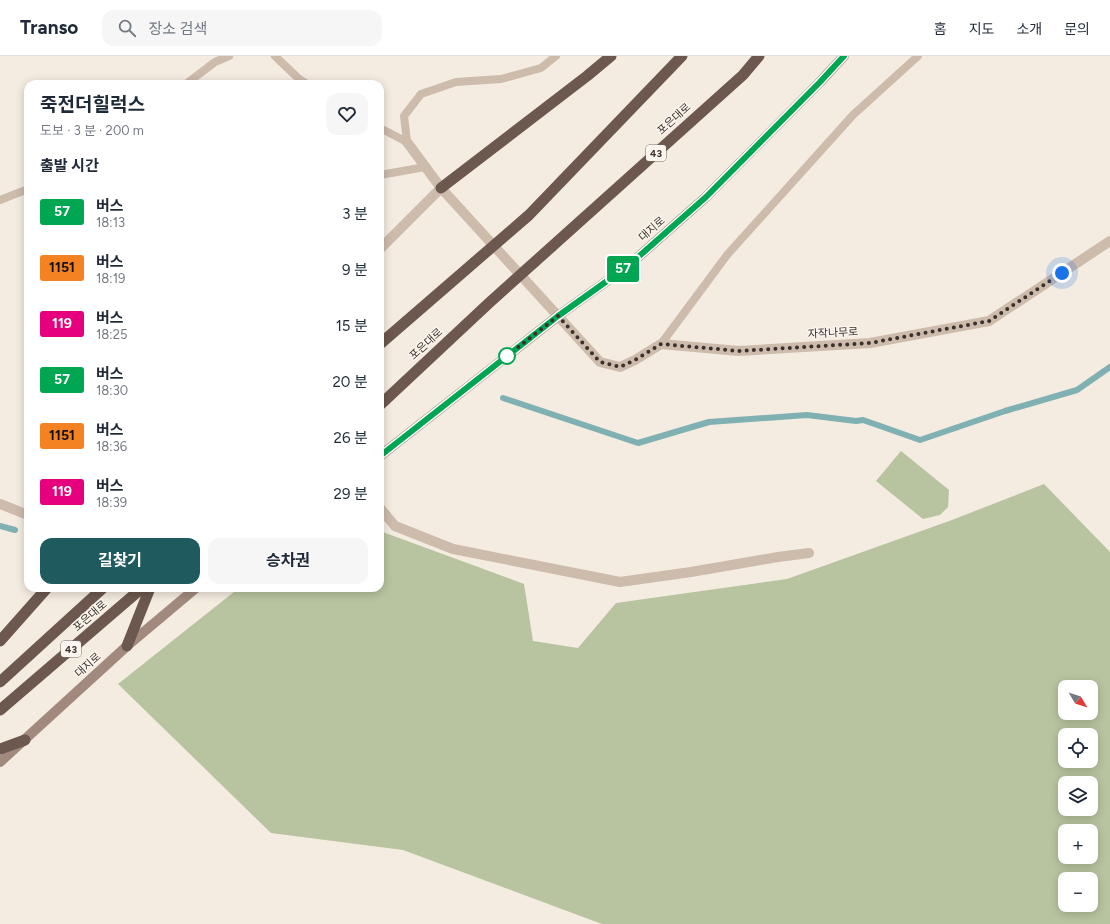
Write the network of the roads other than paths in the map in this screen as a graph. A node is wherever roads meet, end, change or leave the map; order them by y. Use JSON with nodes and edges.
{"nodes":[{"id":1,"x":229,"y":56,"type":"edge"},
{"id":2,"x":275,"y":56,"type":"edge"},
{"id":3,"x":556,"y":56,"type":"edge"},
{"id":4,"x":611,"y":56,"type":"edge"},
{"id":5,"x":682,"y":56,"type":"edge"},
{"id":6,"x":759,"y":56,"type":"edge"},
{"id":7,"x":844,"y":56,"type":"edge"},
{"id":8,"x":918,"y":56,"type":"edge"},
{"id":9,"x":191,"y":80,"type":"edge"},
{"id":10,"x":301,"y":80,"type":"edge"},
{"id":11,"x":384,"y":130,"type":"edge"},
{"id":12,"x":407,"y":142,"type":"junction"},
{"id":13,"x":425,"y":167,"type":"junction"},
{"id":14,"x":384,"y":174,"type":"edge"},
{"id":15,"x":441,"y":188,"type":"junction"},
{"id":16,"x":24,"y":191,"type":"edge"},
{"id":17,"x":0,"y":200,"type":"edge"},
{"id":18,"x":1110,"y":241,"type":"edge"},
{"id":19,"x":384,"y":245,"type":"edge"},
{"id":20,"x":558,"y":316,"type":"junction"},
{"id":21,"x":384,"y":341,"type":"edge"},
{"id":22,"x":661,"y":344,"type":"junction"},
{"id":23,"x":384,"y":401,"type":"edge"},
{"id":24,"x":384,"y":453,"type":"edge"},
{"id":25,"x":0,"y":504,"type":"edge"},
{"id":26,"x":384,"y":512,"type":"edge"},
{"id":27,"x":24,"y":513,"type":"edge"},
{"id":28,"x":809,"y":553,"type":"dead end"},
{"id":29,"x":43,"y":592,"type":"edge"},
{"id":30,"x":99,"y":592,"type":"edge"},
{"id":31,"x":137,"y":592,"type":"edge"},
{"id":32,"x":148,"y":592,"type":"edge"},
{"id":33,"x":191,"y":592,"type":"edge"},
{"id":34,"x":0,"y":641,"type":"edge"},
{"id":35,"x":127,"y":646,"type":"junction"},
{"id":36,"x":0,"y":682,"type":"edge"},
{"id":37,"x":0,"y":710,"type":"edge"},
{"id":38,"x":25,"y":740,"type":"junction"},
{"id":39,"x":0,"y":749,"type":"edge"},
{"id":40,"x":0,"y":762,"type":"edge"}],
"edges":[{"from":1,"to":9,"type":"lane"},
{"from":2,"to":10,"type":"lane"},
{"from":3,"to":12,"type":"lane"},
{"from":4,"to":15,"type":"highway"},
{"from":5,"to":21,"type":"highway"},
{"from":6,"to":23,"type":"highway","name":"포은대로","number":"43"},
{"from":7,"to":20,"type":"main road","name":"대지로"},
{"from":8,"to":22,"type":"lane"},
{"from":11,"to":12,"type":"lane"},
{"from":12,"to":13,"type":"street"},
{"from":13,"to":14,"type":"lane"},
{"from":13,"to":15,"type":"street"},
{"from":15,"to":19,"type":"street"},
{"from":15,"to":20,"type":"street"},
{"from":16,"to":17,"type":"lane"},
{"from":18,"to":22,"type":"street","name":"자작나무로"},
{"from":20,"to":22,"type":"street"},
{"from":20,"to":24,"type":"main road","name":"대지로"},
{"from":25,"to":27,"type":"street"},
{"from":26,"to":28,"type":"street"},
{"from":29,"to":34,"type":"highway"},
{"from":30,"to":36,"type":"highway","name":"포은대로","number":"43"},
{"from":31,"to":37,"type":"highway","name":"포은대로","number":"43"},
{"from":32,"to":35,"type":"highway"},
{"from":33,"to":35,"type":"main road","name":"대지로"},
{"from":35,"to":38,"type":"main road","name":"대지로"},
{"from":38,"to":39,"type":"highway"},
{"from":38,"to":40,"type":"main road","name":"대지로"}]}
